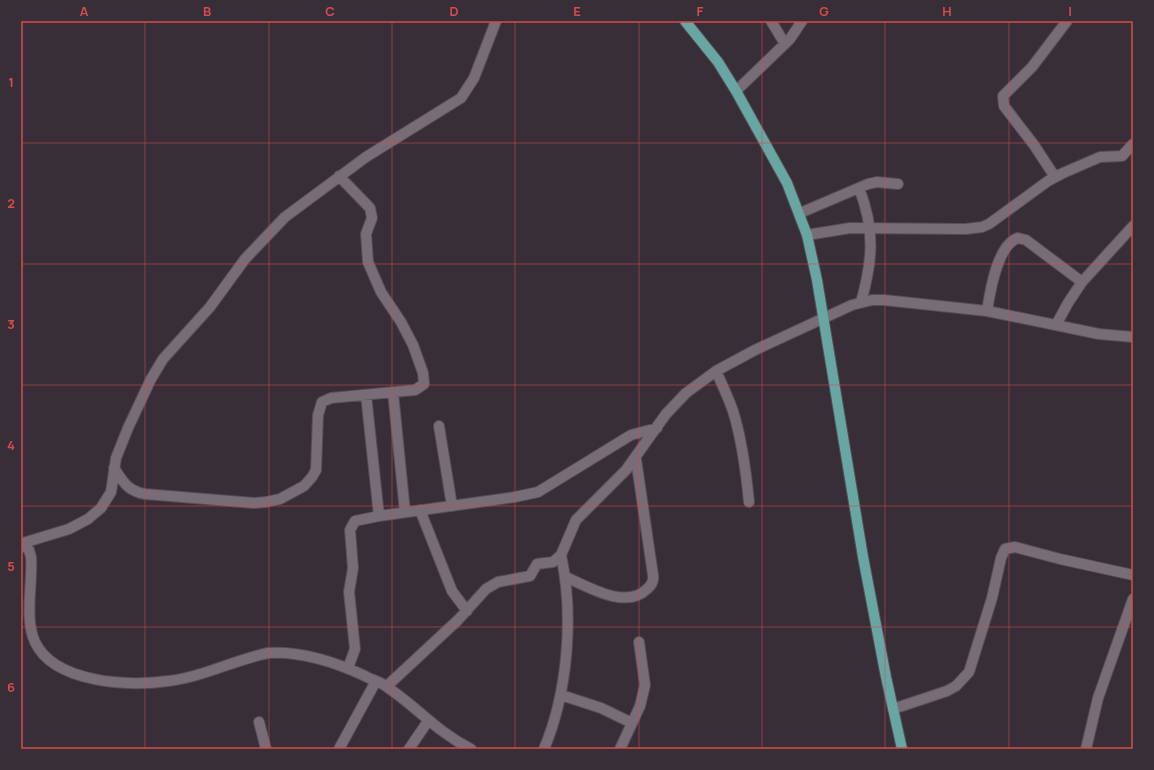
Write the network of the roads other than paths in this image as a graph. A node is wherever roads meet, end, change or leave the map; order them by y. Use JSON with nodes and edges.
{"nodes":[{"id":1,"x":496,"y":21,"type":"edge"},
{"id":2,"x":685,"y":21,"type":"edge"},
{"id":3,"x":771,"y":21,"type":"edge"},
{"id":4,"x":802,"y":21,"type":"edge"},
{"id":5,"x":1067,"y":21,"type":"edge"},
{"id":6,"x":785,"y":44,"type":"junction"},
{"id":7,"x":736,"y":91,"type":"junction"},
{"id":8,"x":1133,"y":144,"type":"edge"},
{"id":9,"x":340,"y":176,"type":"junction"},
{"id":10,"x":1055,"y":177,"type":"junction"},
{"id":11,"x":898,"y":184,"type":"dead end"},
{"id":12,"x":858,"y":188,"type":"junction"},
{"id":13,"x":800,"y":213,"type":"junction"},
{"id":14,"x":1133,"y":226,"type":"edge"},
{"id":15,"x":869,"y":228,"type":"junction"},
{"id":16,"x":807,"y":235,"type":"junction"},
{"id":17,"x":1082,"y":282,"type":"junction"},
{"id":18,"x":861,"y":302,"type":"junction"},
{"id":19,"x":987,"y":311,"type":"junction"},
{"id":20,"x":823,"y":319,"type":"junction"},
{"id":21,"x":1056,"y":325,"type":"junction"},
{"id":22,"x":1133,"y":337,"type":"edge"},
{"id":23,"x":716,"y":371,"type":"junction"},
{"id":24,"x":393,"y":392,"type":"junction"},
{"id":25,"x":366,"y":395,"type":"junction"},
{"id":26,"x":439,"y":426,"type":"dead end"},
{"id":27,"x":657,"y":428,"type":"junction"},
{"id":28,"x":636,"y":459,"type":"junction"},
{"id":29,"x":114,"y":468,"type":"junction"},
{"id":30,"x":749,"y":502,"type":"dead end"},
{"id":31,"x":452,"y":506,"type":"junction"},
{"id":32,"x":420,"y":510,"type":"junction"},
{"id":33,"x":405,"y":512,"type":"junction"},
{"id":34,"x":378,"y":516,"type":"junction"},
{"id":35,"x":22,"y":543,"type":"edge"},
{"id":36,"x":561,"y":555,"type":"junction"},
{"id":37,"x":1133,"y":575,"type":"edge"},
{"id":38,"x":566,"y":577,"type":"junction"},
{"id":39,"x":1133,"y":599,"type":"edge"},
{"id":40,"x":466,"y":611,"type":"junction"},
{"id":41,"x":639,"y":642,"type":"dead end"},
{"id":42,"x":348,"y":668,"type":"junction"},
{"id":43,"x":376,"y":682,"type":"junction"},
{"id":44,"x":387,"y":686,"type":"junction"},
{"id":45,"x":561,"y":695,"type":"junction"},
{"id":46,"x":893,"y":709,"type":"junction"},
{"id":47,"x":428,"y":721,"type":"junction"},
{"id":48,"x":259,"y":722,"type":"dead end"},
{"id":49,"x":632,"y":723,"type":"junction"},
{"id":50,"x":266,"y":749,"type":"edge"},
{"id":51,"x":339,"y":749,"type":"edge"},
{"id":52,"x":409,"y":749,"type":"edge"},
{"id":53,"x":471,"y":749,"type":"edge"},
{"id":54,"x":544,"y":749,"type":"edge"},
{"id":55,"x":620,"y":749,"type":"edge"},
{"id":56,"x":902,"y":749,"type":"edge"},
{"id":57,"x":1086,"y":749,"type":"edge"}],
"edges":[{"from":1,"to":9,"type":"street"},
{"from":2,"to":7,"type":"main road"},
{"from":3,"to":6,"type":"street"},
{"from":4,"to":6,"type":"street"},
{"from":5,"to":10,"type":"street"},
{"from":6,"to":7,"type":"street"},
{"from":7,"to":13,"type":"main road"},
{"from":8,"to":10,"type":"street"},
{"from":9,"to":24,"type":"street"},
{"from":9,"to":29,"type":"street"},
{"from":10,"to":15,"type":"street"},
{"from":11,"to":12,"type":"street"},
{"from":12,"to":13,"type":"street"},
{"from":12,"to":15,"type":"street"},
{"from":13,"to":16,"type":"main road"},
{"from":14,"to":17,"type":"street"},
{"from":15,"to":16,"type":"street"},
{"from":15,"to":18,"type":"street"},
{"from":16,"to":20,"type":"main road"},
{"from":17,"to":19,"type":"street"},
{"from":17,"to":21,"type":"street"},
{"from":18,"to":19,"type":"street"},
{"from":18,"to":20,"type":"street"},
{"from":19,"to":21,"type":"street"},
{"from":20,"to":23,"type":"street"},
{"from":20,"to":46,"type":"main road"},
{"from":21,"to":22,"type":"street"},
{"from":23,"to":27,"type":"street"},
{"from":23,"to":30,"type":"street"},
{"from":24,"to":25,"type":"street"},
{"from":24,"to":33,"type":"street"},
{"from":25,"to":29,"type":"street"},
{"from":25,"to":34,"type":"street"},
{"from":26,"to":31,"type":"street"},
{"from":27,"to":28,"type":"street"},
{"from":27,"to":31,"type":"street"},
{"from":28,"to":36,"type":"street"},
{"from":28,"to":38,"type":"street"},
{"from":29,"to":35,"type":"street"},
{"from":31,"to":32,"type":"street"},
{"from":32,"to":33,"type":"street"},
{"from":32,"to":40,"type":"street"},
{"from":33,"to":34,"type":"street"},
{"from":34,"to":42,"type":"street"},
{"from":35,"to":42,"type":"street"},
{"from":36,"to":38,"type":"street"},
{"from":36,"to":40,"type":"street"},
{"from":37,"to":46,"type":"street"},
{"from":38,"to":45,"type":"street"},
{"from":39,"to":57,"type":"street"},
{"from":40,"to":44,"type":"street"},
{"from":41,"to":49,"type":"street"},
{"from":42,"to":43,"type":"street"},
{"from":43,"to":44,"type":"street"},
{"from":43,"to":51,"type":"street"},
{"from":44,"to":47,"type":"street"},
{"from":45,"to":49,"type":"street"},
{"from":45,"to":54,"type":"street"},
{"from":46,"to":56,"type":"main road"},
{"from":47,"to":52,"type":"street"},
{"from":47,"to":53,"type":"street"},
{"from":48,"to":50,"type":"street"},
{"from":49,"to":55,"type":"street"}]}
